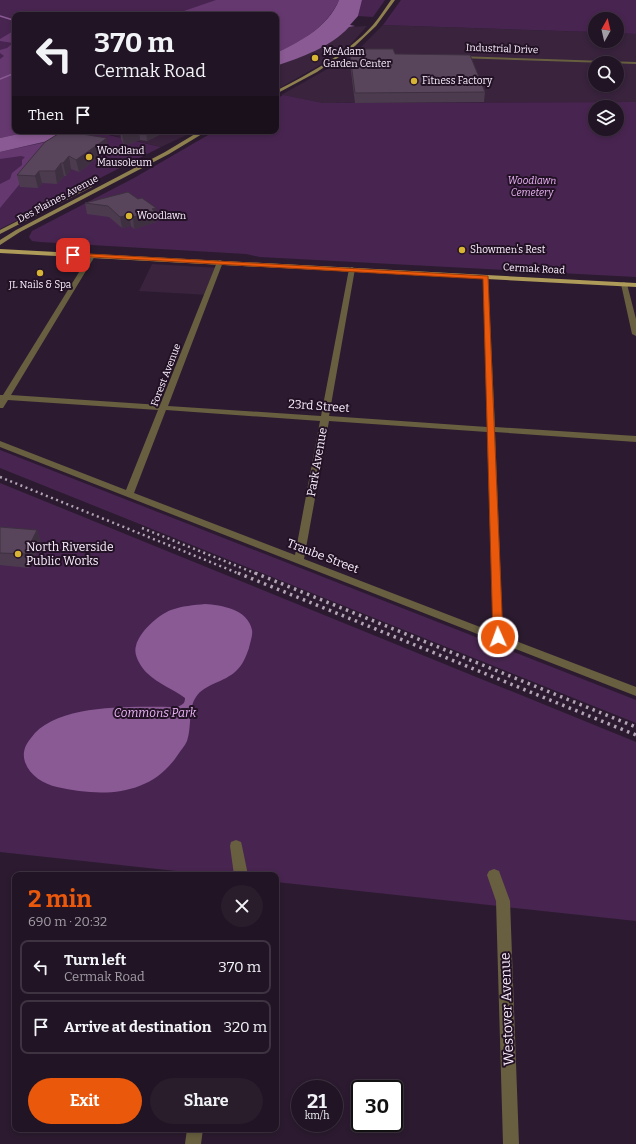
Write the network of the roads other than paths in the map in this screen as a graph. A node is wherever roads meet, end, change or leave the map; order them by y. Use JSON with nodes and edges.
{"nodes":[{"id":1,"x":393,"y":0,"type":"edge"},
{"id":2,"x":344,"y":53,"type":"junction"},
{"id":3,"x":376,"y":54,"type":"edge"},
{"id":4,"x":455,"y":57,"type":"edge"},
{"id":5,"x":636,"y":63,"type":"edge"},
{"id":6,"x":279,"y":91,"type":"edge"},
{"id":7,"x":198,"y":134,"type":"edge"},
{"id":8,"x":190,"y":138,"type":"junction"},
{"id":9,"x":0,"y":232,"type":"edge"},
{"id":10,"x":0,"y":243,"type":"edge"},
{"id":11,"x":0,"y":251,"type":"edge"},
{"id":12,"x":92,"y":256,"type":"junction"},
{"id":13,"x":220,"y":262,"type":"junction"},
{"id":14,"x":352,"y":270,"type":"junction"},
{"id":15,"x":486,"y":277,"type":"junction"},
{"id":16,"x":624,"y":284,"type":"junction"},
{"id":17,"x":636,"y":285,"type":"edge"},
{"id":18,"x":636,"y":334,"type":"edge"},
{"id":19,"x":3,"y":397,"type":"edge"},
{"id":20,"x":0,"y":406,"type":"edge"},
{"id":21,"x":164,"y":408,"type":"junction"},
{"id":22,"x":325,"y":418,"type":"junction"},
{"id":23,"x":491,"y":429,"type":"junction"},
{"id":24,"x":636,"y":439,"type":"edge"},
{"id":25,"x":0,"y":444,"type":"edge"},
{"id":26,"x":129,"y":495,"type":"junction"},
{"id":27,"x":299,"y":561,"type":"junction"},
{"id":28,"x":498,"y":637,"type":"junction"},
{"id":29,"x":636,"y":692,"type":"edge"},
{"id":30,"x":236,"y":846,"type":"dead end"},
{"id":31,"x":240,"y":872,"type":"edge"},
{"id":32,"x":494,"y":875,"type":"dead end"},
{"id":33,"x":195,"y":1132,"type":"edge"},
{"id":34,"x":193,"y":1144,"type":"edge"},
{"id":35,"x":511,"y":1144,"type":"edge"}],
"edges":[{"from":1,"to":2,"type":"main road"},
{"from":2,"to":3,"type":"street"},
{"from":2,"to":6,"type":"main road"},
{"from":4,"to":5,"type":"street","name":"Industrial Drive"},
{"from":7,"to":8,"type":"main road","name":"Des Plaines Avenue"},
{"from":8,"to":9,"type":"main road","name":"Des Plaines Avenue"},
{"from":8,"to":10,"type":"main road","name":"Des Plaines Avenue"},
{"from":11,"to":12,"type":"main road","name":"Cermak Road"},
{"from":12,"to":13,"type":"main road","name":"Cermak Road"},
{"from":12,"to":19,"type":"street"},
{"from":13,"to":14,"type":"main road","name":"Cermak Road"},
{"from":13,"to":21,"type":"street","name":"Forest Avenue"},
{"from":14,"to":15,"type":"main road","name":"Cermak Road"},
{"from":14,"to":22,"type":"street","name":"Park Avenue"},
{"from":15,"to":16,"type":"main road","name":"Cermak Road"},
{"from":15,"to":23,"type":"street"},
{"from":16,"to":17,"type":"main road","name":"Cermak Road"},
{"from":16,"to":18,"type":"street"},
{"from":19,"to":20,"type":"street"},
{"from":19,"to":21,"type":"street","name":"23rd Street"},
{"from":21,"to":22,"type":"street","name":"23rd Street"},
{"from":21,"to":26,"type":"street","name":"Forest Avenue"},
{"from":22,"to":23,"type":"street","name":"23rd Street"},
{"from":22,"to":27,"type":"street","name":"Park Avenue"},
{"from":23,"to":24,"type":"street","name":"23rd Street"},
{"from":23,"to":28,"type":"street"},
{"from":25,"to":26,"type":"street","name":"Traube Street"},
{"from":26,"to":27,"type":"street","name":"Traube Street"},
{"from":27,"to":28,"type":"street","name":"Traube Street"},
{"from":28,"to":29,"type":"street","name":"Traube Street"},
{"from":30,"to":31,"type":"street"},
{"from":32,"to":35,"type":"street","name":"Westover Avenue"},
{"from":33,"to":34,"type":"street"}]}
